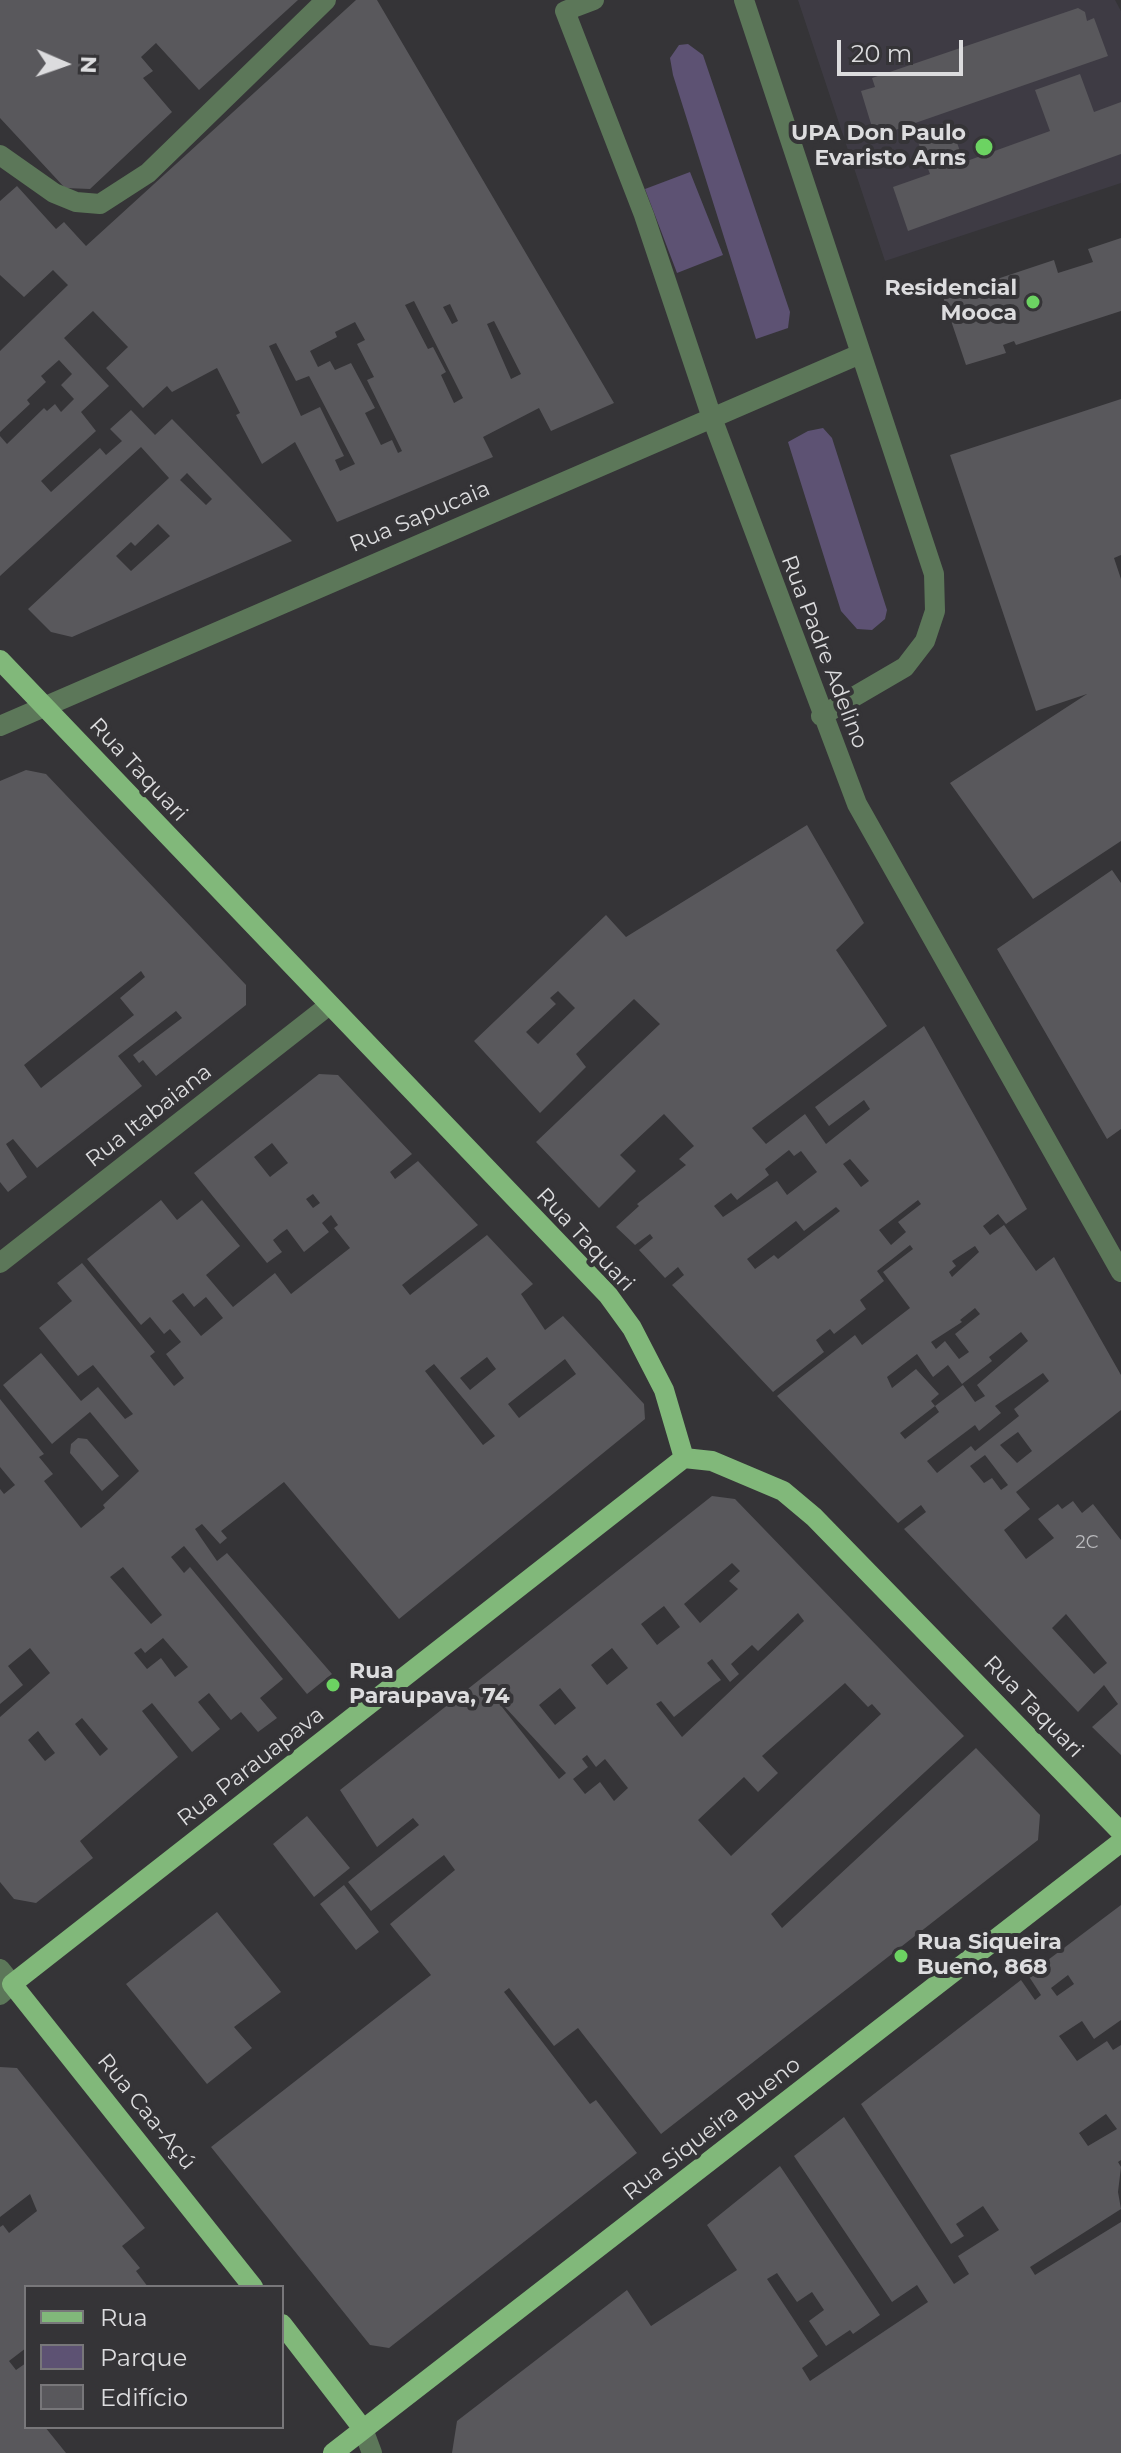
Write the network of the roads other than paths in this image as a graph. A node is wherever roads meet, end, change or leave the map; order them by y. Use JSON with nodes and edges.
{"nodes":[{"id":1,"x":326,"y":0,"type":"edge"},
{"id":2,"x":594,"y":0,"type":"edge"},
{"id":3,"x":744,"y":0,"type":"edge"},
{"id":4,"x":0,"y":155,"type":"edge"},
{"id":5,"x":860,"y":354,"type":"junction"},
{"id":6,"x":712,"y":418,"type":"junction"},
{"id":7,"x":0,"y":660,"type":"edge"},
{"id":8,"x":45,"y":707,"type":"junction"},
{"id":9,"x":821,"y":716,"type":"junction"},
{"id":10,"x":0,"y":726,"type":"edge"},
{"id":11,"x":328,"y":1006,"type":"junction"},
{"id":12,"x":0,"y":1263,"type":"edge"},
{"id":13,"x":1121,"y":1272,"type":"edge"},
{"id":14,"x":684,"y":1458,"type":"junction"},
{"id":15,"x":1121,"y":1832,"type":"edge"},
{"id":16,"x":1121,"y":1842,"type":"edge"},
{"id":17,"x":4,"y":1983,"type":"edge"},
{"id":18,"x":251,"y":2285,"type":"edge"},
{"id":19,"x":284,"y":2327,"type":"edge"},
{"id":20,"x":363,"y":2429,"type":"junction"},
{"id":21,"x":333,"y":2453,"type":"edge"},
{"id":22,"x":372,"y":2453,"type":"edge"}],
"edges":[{"from":1,"to":4,"type":"street"},
{"from":2,"to":6,"type":"street","name":"Rua Padre Adelino"},
{"from":3,"to":5,"type":"street"},
{"from":5,"to":6,"type":"street","name":"Rua Sapucaia"},
{"from":5,"to":9,"type":"street"},
{"from":6,"to":8,"type":"street","name":"Rua Sapucaia"},
{"from":6,"to":9,"type":"street","name":"Rua Padre Adelino"},
{"from":7,"to":8,"type":"main road","name":"Rua Taquari"},
{"from":8,"to":10,"type":"street","name":"Rua Sapucaia"},
{"from":8,"to":11,"type":"main road","name":"Rua Taquari"},
{"from":9,"to":13,"type":"street","name":"Rua Padre Adelino"},
{"from":11,"to":12,"type":"street","name":"Rua Itabaiana"},
{"from":11,"to":14,"type":"main road","name":"Rua Taquari"},
{"from":14,"to":15,"type":"main road","name":"Rua Taquari"},
{"from":14,"to":17,"type":"main road","name":"Rua Parauapava"},
{"from":16,"to":20,"type":"main road","name":"Rua Siqueira Bueno"},
{"from":17,"to":18,"type":"main road","name":"Rua Caa-Açú"},
{"from":19,"to":20,"type":"main road"},
{"from":20,"to":21,"type":"main road","name":"Rua Siqueira Bueno"},
{"from":20,"to":22,"type":"street"}]}
